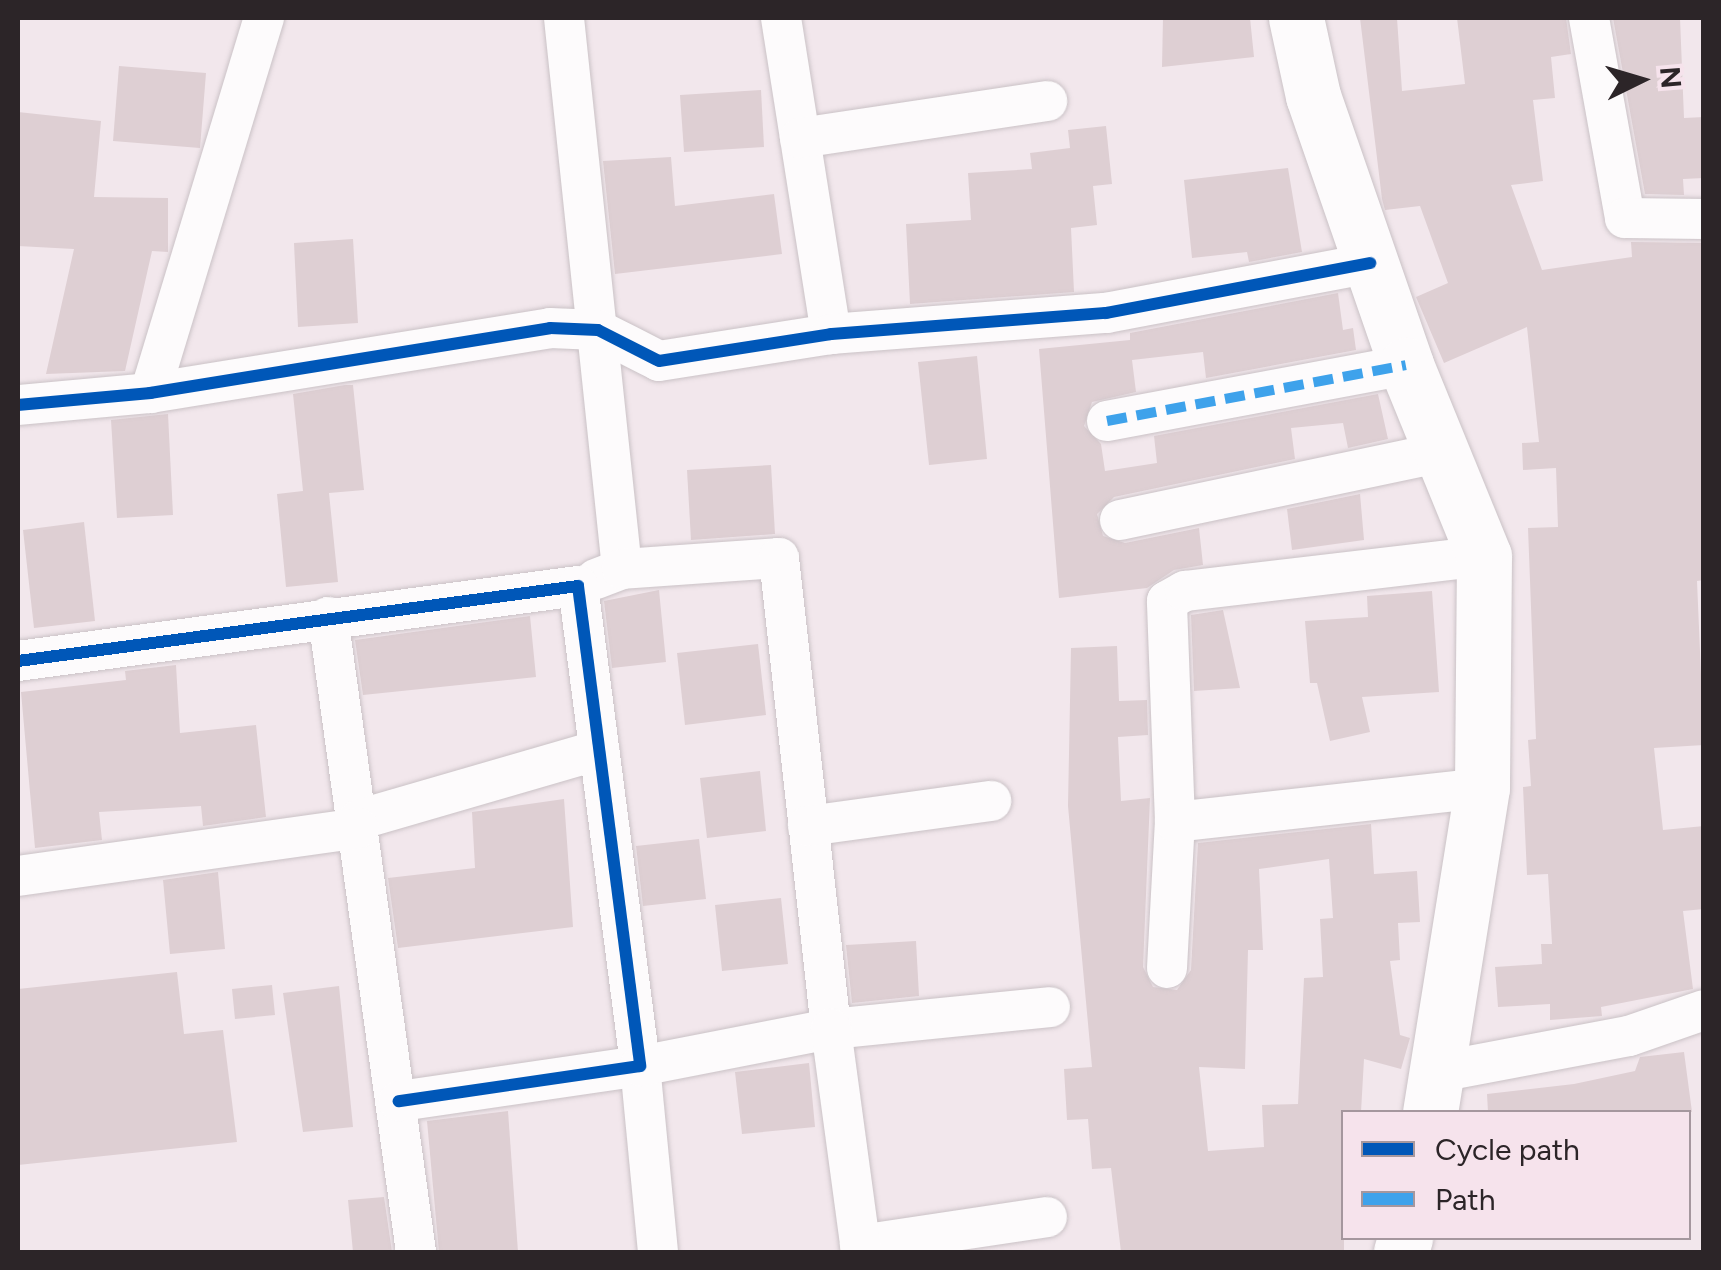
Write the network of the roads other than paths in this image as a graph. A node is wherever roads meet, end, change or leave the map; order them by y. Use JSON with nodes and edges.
{"nodes":[{"id":1,"x":264,"y":18,"type":"edge"},
{"id":2,"x":564,"y":18,"type":"edge"},
{"id":3,"x":781,"y":18,"type":"edge"},
{"id":4,"x":1296,"y":18,"type":"edge"},
{"id":5,"x":1589,"y":18,"type":"edge"},
{"id":6,"x":1047,"y":101,"type":"dead end"},
{"id":7,"x":800,"y":138,"type":"junction"},
{"id":8,"x":1704,"y":219,"type":"edge"},
{"id":9,"x":1370,"y":263,"type":"junction"},
{"id":10,"x":598,"y":330,"type":"junction"},
{"id":11,"x":830,"y":334,"type":"junction"},
{"id":12,"x":1406,"y":365,"type":"junction"},
{"id":13,"x":150,"y":393,"type":"junction"},
{"id":14,"x":18,"y":404,"type":"edge"},
{"id":15,"x":1107,"y":421,"type":"dead end"},
{"id":16,"x":1444,"y":452,"type":"junction"},
{"id":17,"x":1120,"y":520,"type":"dead end"},
{"id":18,"x":1484,"y":556,"type":"junction"},
{"id":19,"x":622,"y":569,"type":"junction"},
{"id":20,"x":578,"y":586,"type":"junction"},
{"id":21,"x":328,"y":617,"type":"junction"},
{"id":22,"x":18,"y":661,"type":"edge"},
{"id":23,"x":600,"y":750,"type":"junction"},
{"id":24,"x":1482,"y":788,"type":"junction"},
{"id":25,"x":992,"y":801,"type":"dead end"},
{"id":26,"x":1175,"y":822,"type":"junction"},
{"id":27,"x":359,"y":824,"type":"junction"},
{"id":28,"x":808,"y":826,"type":"junction"},
{"id":29,"x":18,"y":876,"type":"edge"},
{"id":30,"x":1167,"y":968,"type":"dead end"},
{"id":31,"x":1050,"y":1008,"type":"dead end"},
{"id":32,"x":1704,"y":1010,"type":"edge"},
{"id":33,"x":831,"y":1030,"type":"junction"},
{"id":34,"x":640,"y":1066,"type":"junction"},
{"id":35,"x":1434,"y":1092,"type":"edge"},
{"id":36,"x":399,"y":1101,"type":"junction"},
{"id":37,"x":1047,"y":1217,"type":"dead end"},
{"id":38,"x":860,"y":1249,"type":"edge"},
{"id":39,"x":416,"y":1252,"type":"edge"},
{"id":40,"x":658,"y":1252,"type":"edge"}],
"edges":[{"from":1,"to":13,"type":"street"},
{"from":2,"to":10,"type":"street"},
{"from":3,"to":7,"type":"street"},
{"from":4,"to":9,"type":"main road"},
{"from":5,"to":8,"type":"street"},
{"from":6,"to":7,"type":"street"},
{"from":7,"to":11,"type":"street"},
{"from":9,"to":11,"type":"street"},
{"from":9,"to":12,"type":"main road"},
{"from":10,"to":11,"type":"street"},
{"from":10,"to":13,"type":"street"},
{"from":10,"to":19,"type":"street"},
{"from":12,"to":15,"type":"street"},
{"from":12,"to":16,"type":"main road"},
{"from":13,"to":14,"type":"street"},
{"from":16,"to":17,"type":"street"},
{"from":16,"to":18,"type":"main road"},
{"from":18,"to":24,"type":"main road"},
{"from":18,"to":26,"type":"street"},
{"from":19,"to":20,"type":"street"},
{"from":19,"to":28,"type":"street"},
{"from":20,"to":21,"type":"street"},
{"from":20,"to":23,"type":"street"},
{"from":21,"to":22,"type":"street"},
{"from":21,"to":27,"type":"street"},
{"from":23,"to":27,"type":"street"},
{"from":23,"to":34,"type":"street"},
{"from":24,"to":26,"type":"street"},
{"from":24,"to":35,"type":"main road"},
{"from":25,"to":28,"type":"street"},
{"from":26,"to":30,"type":"street"},
{"from":27,"to":29,"type":"street"},
{"from":27,"to":36,"type":"street"},
{"from":28,"to":33,"type":"street"},
{"from":31,"to":33,"type":"street"},
{"from":32,"to":35,"type":"street"},
{"from":33,"to":34,"type":"street"},
{"from":33,"to":38,"type":"street"},
{"from":34,"to":36,"type":"street"},
{"from":34,"to":40,"type":"street"},
{"from":36,"to":39,"type":"street"},
{"from":37,"to":38,"type":"street"}]}
